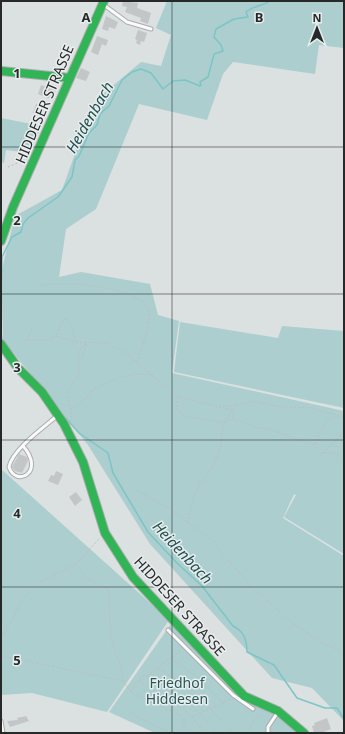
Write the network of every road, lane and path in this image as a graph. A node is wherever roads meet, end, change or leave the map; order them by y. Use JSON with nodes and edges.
{"nodes":[{"id":1,"x":103,"y":3,"type":"edge"},
{"id":2,"x":151,"y":29,"type":"dead end"},
{"id":3,"x":1,"y":71,"type":"edge"},
{"id":4,"x":70,"y":78,"type":"junction"},
{"id":5,"x":28,"y":157,"type":"dead end"},
{"id":6,"x":8,"y":167,"type":"dead end"},
{"id":7,"x":1,"y":241,"type":"edge"},
{"id":8,"x":40,"y":286,"type":"dead end"},
{"id":9,"x":32,"y":328,"type":"dead end"},
{"id":10,"x":56,"y":336,"type":"junction"},
{"id":11,"x":76,"y":342,"type":"junction"},
{"id":12,"x":87,"y":343,"type":"junction"},
{"id":13,"x":1,"y":344,"type":"edge"},
{"id":14,"x":80,"y":362,"type":"junction"},
{"id":15,"x":137,"y":363,"type":"junction"},
{"id":16,"x":153,"y":375,"type":"junction"},
{"id":17,"x":178,"y":397,"type":"junction"},
{"id":18,"x":238,"y":405,"type":"junction"},
{"id":19,"x":216,"y":406,"type":"junction"},
{"id":20,"x":71,"y":410,"type":"junction"},
{"id":21,"x":233,"y":410,"type":"junction"},
{"id":22,"x":58,"y":415,"type":"junction"},
{"id":23,"x":337,"y":416,"type":"junction"},
{"id":24,"x":344,"y":417,"type":"edge"},
{"id":25,"x":233,"y":418,"type":"junction"},
{"id":26,"x":71,"y":420,"type":"dead end"},
{"id":27,"x":224,"y":422,"type":"junction"},
{"id":28,"x":344,"y":432,"type":"edge"},
{"id":29,"x":314,"y":445,"type":"junction"},
{"id":30,"x":23,"y":446,"type":"junction"},
{"id":31,"x":322,"y":453,"type":"junction"},
{"id":32,"x":317,"y":459,"type":"dead end"},
{"id":33,"x":344,"y":460,"type":"edge"},
{"id":34,"x":137,"y":490,"type":"dead end"},
{"id":35,"x":188,"y":523,"type":"junction"},
{"id":36,"x":105,"y":533,"type":"junction"},
{"id":37,"x":76,"y":564,"type":"junction"},
{"id":38,"x":168,"y":630,"type":"dead end"},
{"id":39,"x":1,"y":637,"type":"edge"},
{"id":40,"x":185,"y":648,"type":"junction"},
{"id":41,"x":1,"y":656,"type":"edge"},
{"id":42,"x":344,"y":657,"type":"edge"},
{"id":43,"x":170,"y":658,"type":"junction"},
{"id":44,"x":158,"y":668,"type":"junction"},
{"id":45,"x":147,"y":676,"type":"junction"},
{"id":46,"x":123,"y":681,"type":"junction"},
{"id":47,"x":138,"y":681,"type":"junction"},
{"id":48,"x":131,"y":692,"type":"junction"},
{"id":49,"x":235,"y":696,"type":"junction"},
{"id":50,"x":224,"y":702,"type":"junction"},
{"id":51,"x":211,"y":708,"type":"junction"},
{"id":52,"x":253,"y":709,"type":"dead end"},
{"id":53,"x":278,"y":711,"type":"junction"},
{"id":54,"x":131,"y":712,"type":"dead end"},
{"id":55,"x":200,"y":714,"type":"junction"},
{"id":56,"x":259,"y":714,"type":"dead end"},
{"id":57,"x":192,"y":717,"type":"junction"},
{"id":58,"x":1,"y":721,"type":"edge"},
{"id":59,"x":3,"y":733,"type":"edge"},
{"id":60,"x":171,"y":733,"type":"edge"},
{"id":61,"x":184,"y":733,"type":"edge"},
{"id":62,"x":205,"y":733,"type":"edge"},
{"id":63,"x":217,"y":733,"type":"edge"},
{"id":64,"x":233,"y":733,"type":"edge"},
{"id":65,"x":246,"y":733,"type":"edge"},
{"id":66,"x":268,"y":733,"type":"edge"},
{"id":67,"x":304,"y":733,"type":"edge"}],
"edges":[{"from":1,"to":2,"type":"lane"},
{"from":1,"to":4,"type":"main road","name":"HIDDESER STRASSE"},
{"from":3,"to":4,"type":"main road"},
{"from":4,"to":7,"type":"main road","name":"HIDDESER STRASSE"},
{"from":5,"to":6,"type":"path"},
{"from":8,"to":15,"type":"path"},
{"from":9,"to":10,"type":"path"},
{"from":10,"to":11,"type":"path"},
{"from":10,"to":11,"type":"path"},
{"from":11,"to":12,"type":"path"},
{"from":12,"to":14,"type":"path"},
{"from":12,"to":14,"type":"path"},
{"from":12,"to":15,"type":"path"},
{"from":13,"to":22,"type":"main road","name":"HIDDESER STRASSE"},
{"from":14,"to":20,"type":"path"},
{"from":15,"to":16,"type":"path"},
{"from":16,"to":17,"type":"path"},
{"from":16,"to":20,"type":"path"},
{"from":17,"to":19,"type":"path"},
{"from":17,"to":27,"type":"path"},
{"from":18,"to":19,"type":"path"},
{"from":18,"to":21,"type":"path"},
{"from":18,"to":23,"type":"path"},
{"from":19,"to":21,"type":"path"},
{"from":20,"to":26,"type":"path"},
{"from":21,"to":25,"type":"path"},
{"from":21,"to":27,"type":"path"},
{"from":22,"to":30,"type":"lane"},
{"from":22,"to":36,"type":"main road","name":"HIDDESER STRASSE"},
{"from":23,"to":24,"type":"path"},
{"from":23,"to":29,"type":"path"},
{"from":25,"to":27,"type":"path"},
{"from":25,"to":29,"type":"path"},
{"from":27,"to":35,"type":"path"},
{"from":28,"to":31,"type":"path"},
{"from":29,"to":31,"type":"path"},
{"from":30,"to":30,"type":"lane"},
{"from":31,"to":32,"type":"path"},
{"from":31,"to":33,"type":"path"},
{"from":34,"to":35,"type":"path"},
{"from":35,"to":42,"type":"path"},
{"from":36,"to":37,"type":"path"},
{"from":36,"to":53,"type":"main road","name":"HIDDESER STRASSE"},
{"from":37,"to":39,"type":"path"},
{"from":37,"to":46,"type":"path"},
{"from":38,"to":40,"type":"lane"},
{"from":40,"to":43,"type":"path"},
{"from":40,"to":49,"type":"lane"},
{"from":41,"to":46,"type":"path"},
{"from":43,"to":44,"type":"path"},
{"from":43,"to":50,"type":"path"},
{"from":44,"to":45,"type":"path"},
{"from":44,"to":51,"type":"path"},
{"from":45,"to":47,"type":"path"},
{"from":45,"to":55,"type":"path"},
{"from":46,"to":48,"type":"path"},
{"from":47,"to":48,"type":"path"},
{"from":47,"to":57,"type":"path"},
{"from":48,"to":61,"type":"path"},
{"from":49,"to":50,"type":"path"},
{"from":49,"to":52,"type":"lane"},
{"from":50,"to":51,"type":"path"},
{"from":51,"to":55,"type":"path"},
{"from":51,"to":64,"type":"path"},
{"from":53,"to":66,"type":"lane"},
{"from":53,"to":67,"type":"main road","name":"HIDDESER STRASSE"},
{"from":54,"to":60,"type":"path"},
{"from":55,"to":57,"type":"path"},
{"from":55,"to":63,"type":"path"},
{"from":56,"to":65,"type":"path"},
{"from":57,"to":62,"type":"path"},
{"from":58,"to":59,"type":"lane"}]}
